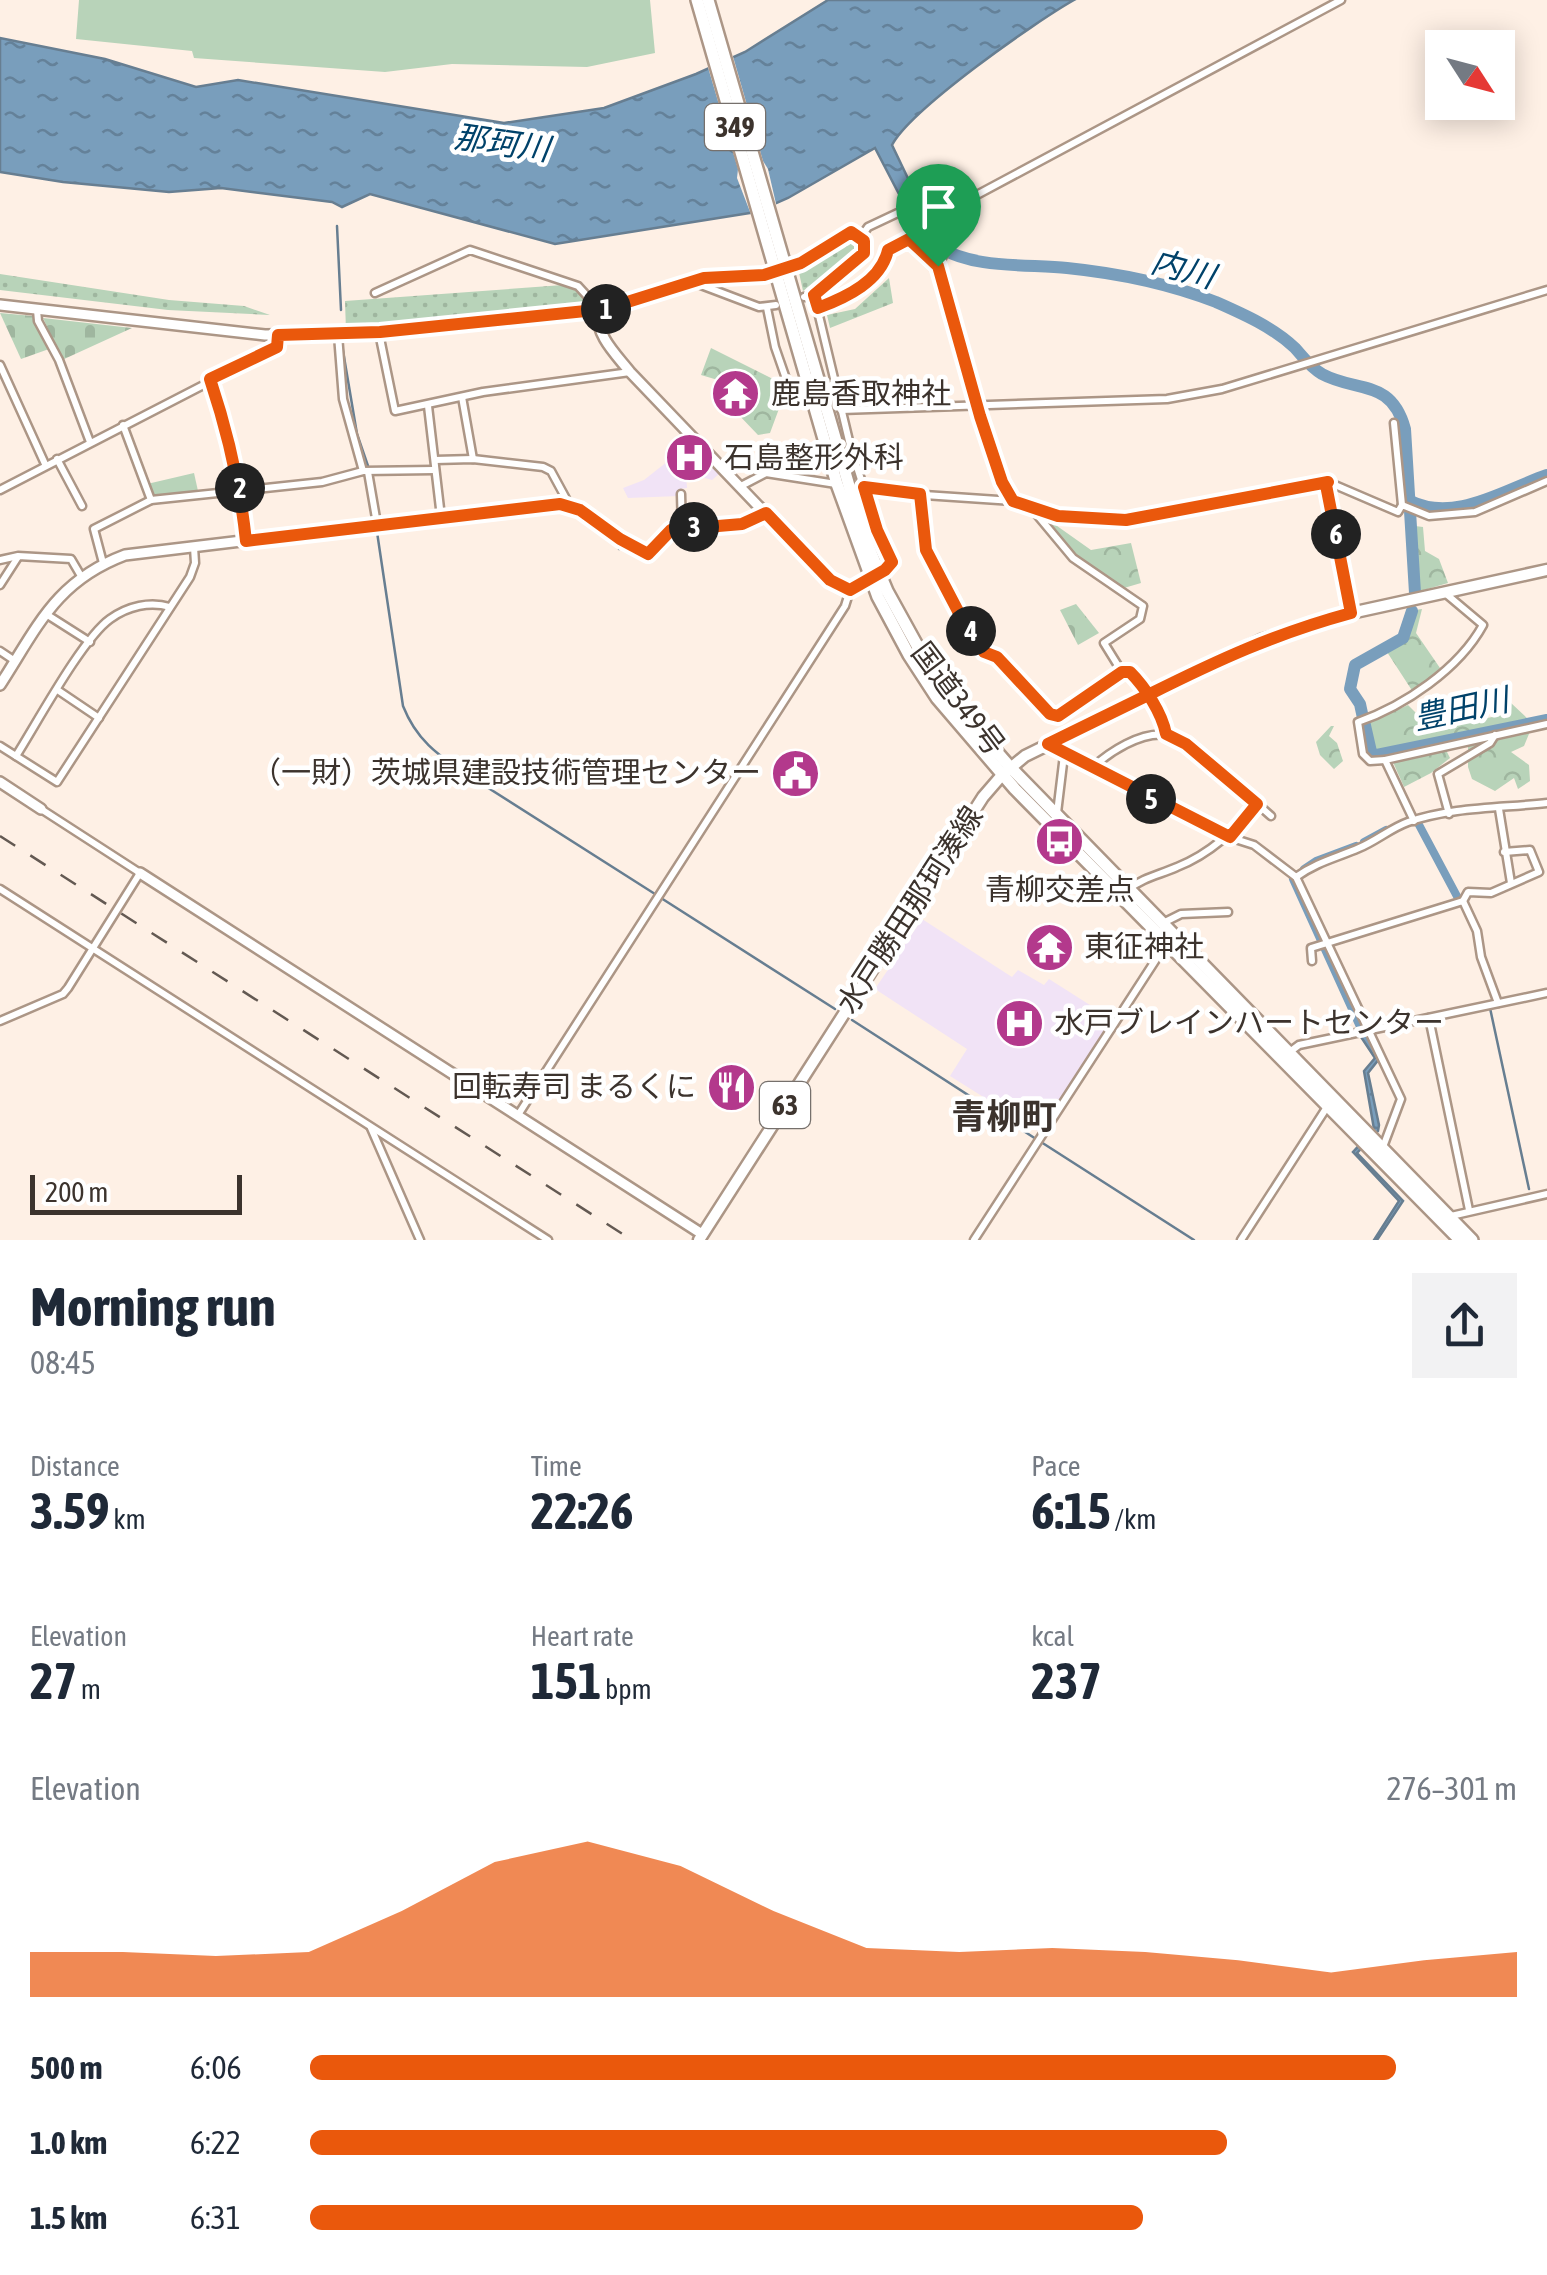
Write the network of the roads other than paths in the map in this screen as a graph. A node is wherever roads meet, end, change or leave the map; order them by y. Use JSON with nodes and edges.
{"nodes":[{"id":1,"x":697,"y":0,"type":"edge"},
{"id":2,"x":708,"y":0,"type":"edge"},
{"id":3,"x":1341,"y":0,"type":"edge"},
{"id":4,"x":921,"y":202,"type":"dead end"},
{"id":5,"x":861,"y":237,"type":"junction"},
{"id":6,"x":777,"y":253,"type":"junction"},
{"id":7,"x":938,"y":266,"type":"junction"},
{"id":8,"x":781,"y":269,"type":"junction"},
{"id":9,"x":692,"y":281,"type":"junction"},
{"id":10,"x":1547,"y":290,"type":"edge"},
{"id":11,"x":375,"y":293,"type":"dead end"},
{"id":12,"x":814,"y":295,"type":"junction"},
{"id":13,"x":804,"y":297,"type":"dead end"},
{"id":14,"x":0,"y":305,"type":"edge"},
{"id":15,"x":776,"y":305,"type":"dead end"},
{"id":16,"x":767,"y":308,"type":"junction"},
{"id":17,"x":818,"y":308,"type":"junction"},
{"id":18,"x":37,"y":310,"type":"junction"},
{"id":19,"x":592,"y":311,"type":"junction"},
{"id":20,"x":380,"y":332,"type":"junction"},
{"id":21,"x":278,"y":335,"type":"junction"},
{"id":22,"x":338,"y":335,"type":"junction"},
{"id":23,"x":0,"y":364,"type":"edge"},
{"id":24,"x":630,"y":372,"type":"junction"},
{"id":25,"x":210,"y":379,"type":"junction"},
{"id":26,"x":462,"y":397,"type":"junction"},
{"id":27,"x":807,"y":402,"type":"dead end"},
{"id":28,"x":977,"y":404,"type":"junction"},
{"id":29,"x":428,"y":406,"type":"junction"},
{"id":30,"x":841,"y":410,"type":"junction"},
{"id":31,"x":1394,"y":423,"type":"dead end"},
{"id":32,"x":123,"y":425,"type":"junction"},
{"id":33,"x":90,"y":442,"type":"junction"},
{"id":34,"x":57,"y":459,"type":"junction"},
{"id":35,"x":474,"y":459,"type":"junction"},
{"id":36,"x":435,"y":460,"type":"junction"},
{"id":37,"x":45,"y":464,"type":"junction"},
{"id":38,"x":434,"y":470,"type":"junction"},
{"id":39,"x":366,"y":472,"type":"junction"},
{"id":40,"x":1547,"y":481,"type":"edge"},
{"id":41,"x":1328,"y":482,"type":"junction"},
{"id":42,"x":837,"y":484,"type":"junction"},
{"id":43,"x":741,"y":486,"type":"junction"},
{"id":44,"x":864,"y":487,"type":"junction"},
{"id":45,"x":240,"y":489,"type":"junction"},
{"id":46,"x":0,"y":490,"type":"edge"},
{"id":47,"x":681,"y":494,"type":"dead end"},
{"id":48,"x":850,"y":494,"type":"junction"},
{"id":49,"x":920,"y":494,"type":"junction"},
{"id":50,"x":152,"y":500,"type":"junction"},
{"id":51,"x":1013,"y":501,"type":"junction"},
{"id":52,"x":82,"y":506,"type":"dead end"},
{"id":53,"x":570,"y":506,"type":"junction"},
{"id":54,"x":1404,"y":506,"type":"junction"},
{"id":55,"x":1032,"y":508,"type":"junction"},
{"id":56,"x":766,"y":513,"type":"junction"},
{"id":57,"x":440,"y":516,"type":"junction"},
{"id":58,"x":377,"y":524,"type":"junction"},
{"id":59,"x":682,"y":528,"type":"junction"},
{"id":60,"x":246,"y":541,"type":"junction"},
{"id":61,"x":194,"y":547,"type":"junction"},
{"id":62,"x":18,"y":556,"type":"junction"},
{"id":63,"x":0,"y":560,"type":"edge"},
{"id":64,"x":104,"y":563,"type":"junction"},
{"id":65,"x":1547,"y":570,"type":"edge"},
{"id":66,"x":81,"y":576,"type":"junction"},
{"id":67,"x":875,"y":576,"type":"junction"},
{"id":68,"x":0,"y":585,"type":"edge"},
{"id":69,"x":850,"y":590,"type":"junction"},
{"id":70,"x":1444,"y":592,"type":"junction"},
{"id":71,"x":170,"y":607,"type":"junction"},
{"id":72,"x":1351,"y":613,"type":"junction"},
{"id":73,"x":46,"y":614,"type":"junction"},
{"id":74,"x":90,"y":642,"type":"junction"},
{"id":75,"x":0,"y":650,"type":"edge"},
{"id":76,"x":16,"y":661,"type":"junction"},
{"id":77,"x":1122,"y":672,"type":"junction"},
{"id":78,"x":0,"y":684,"type":"edge"},
{"id":79,"x":58,"y":690,"type":"junction"},
{"id":80,"x":1148,"y":695,"type":"junction"},
{"id":81,"x":99,"y":718,"type":"junction"},
{"id":82,"x":1547,"y":724,"type":"edge"},
{"id":83,"x":1166,"y":734,"type":"junction"},
{"id":84,"x":1496,"y":734,"type":"junction"},
{"id":85,"x":1048,"y":744,"type":"junction"},
{"id":86,"x":0,"y":746,"type":"edge"},
{"id":87,"x":1064,"y":755,"type":"junction"},
{"id":88,"x":16,"y":756,"type":"junction"},
{"id":89,"x":1385,"y":760,"type":"junction"},
{"id":90,"x":1091,"y":769,"type":"junction"},
{"id":91,"x":1006,"y":771,"type":"junction"},
{"id":92,"x":0,"y":782,"type":"edge"},
{"id":93,"x":1257,"y":804,"type":"junction"},
{"id":94,"x":1547,"y":804,"type":"edge"},
{"id":95,"x":41,"y":809,"type":"joint"},
{"id":96,"x":1500,"y":809,"type":"junction"},
{"id":97,"x":1449,"y":814,"type":"junction"},
{"id":98,"x":1057,"y":815,"type":"junction"},
{"id":99,"x":1271,"y":816,"type":"dead end"},
{"id":100,"x":1414,"y":820,"type":"junction"},
{"id":101,"x":1230,"y":837,"type":"junction"},
{"id":102,"x":1504,"y":852,"type":"junction"},
{"id":103,"x":1543,"y":872,"type":"edge"},
{"id":104,"x":140,"y":873,"type":"junction"},
{"id":105,"x":1296,"y":877,"type":"junction"},
{"id":106,"x":1510,"y":884,"type":"junction"},
{"id":107,"x":0,"y":889,"type":"edge"},
{"id":108,"x":1125,"y":892,"type":"junction"},
{"id":109,"x":1462,"y":901,"type":"junction"},
{"id":110,"x":1228,"y":912,"type":"dead end"},
{"id":111,"x":1162,"y":924,"type":"junction"},
{"id":112,"x":1170,"y":939,"type":"junction"},
{"id":113,"x":1324,"y":944,"type":"junction"},
{"id":114,"x":92,"y":948,"type":"junction"},
{"id":115,"x":1312,"y":961,"type":"dead end"},
{"id":116,"x":1547,"y":993,"type":"edge"},
{"id":117,"x":1498,"y":1003,"type":"junction"},
{"id":118,"x":1429,"y":1018,"type":"junction"},
{"id":119,"x":0,"y":1022,"type":"edge"},
{"id":120,"x":1367,"y":1031,"type":"junction"},
{"id":121,"x":1285,"y":1055,"type":"junction"},
{"id":122,"x":1328,"y":1106,"type":"junction"},
{"id":123,"x":518,"y":1115,"type":"junction"},
{"id":124,"x":371,"y":1127,"type":"junction"},
{"id":125,"x":1382,"y":1148,"type":"junction"},
{"id":126,"x":1547,"y":1194,"type":"edge"},
{"id":127,"x":1469,"y":1210,"type":"junction"},
{"id":128,"x":1447,"y":1220,"type":"junction"},
{"id":129,"x":704,"y":1238,"type":"edge"},
{"id":130,"x":420,"y":1240,"type":"edge"},
{"id":131,"x":548,"y":1240,"type":"edge"},
{"id":132,"x":974,"y":1240,"type":"edge"},
{"id":133,"x":1241,"y":1240,"type":"edge"},
{"id":134,"x":1460,"y":1240,"type":"edge"},
{"id":135,"x":1472,"y":1240,"type":"edge"}],
"edges":[{"from":1,"to":6,"type":"highway","name":"国道349号","number":"349"},
{"from":2,"to":6,"type":"highway","name":"国道349号","number":"349"},
{"from":3,"to":7,"type":"street"},
{"from":4,"to":5,"type":"street"},
{"from":5,"to":8,"type":"street"},
{"from":5,"to":12,"type":"street"},
{"from":6,"to":8,"type":"highway","name":"国道349号","number":"349"},
{"from":7,"to":17,"type":"street"},
{"from":7,"to":28,"type":"street"},
{"from":8,"to":9,"type":"street"},
{"from":8,"to":42,"type":"highway","name":"国道349号","number":"349"},
{"from":8,"to":48,"type":"highway","name":"国道349号","number":"349"},
{"from":9,"to":16,"type":"street"},
{"from":9,"to":19,"type":"street"},
{"from":10,"to":28,"type":"street"},
{"from":11,"to":19,"type":"street"},
{"from":12,"to":13,"type":"street"},
{"from":12,"to":17,"type":"street"},
{"from":14,"to":18,"type":"street"},
{"from":15,"to":16,"type":"street"},
{"from":16,"to":27,"type":"street"},
{"from":17,"to":30,"type":"street"},
{"from":18,"to":21,"type":"street"},
{"from":18,"to":33,"type":"street"},
{"from":19,"to":20,"type":"street"},
{"from":19,"to":24,"type":"street"},
{"from":20,"to":22,"type":"street"},
{"from":20,"to":29,"type":"street"},
{"from":21,"to":22,"type":"street"},
{"from":21,"to":25,"type":"street"},
{"from":22,"to":39,"type":"street"},
{"from":23,"to":37,"type":"street"},
{"from":24,"to":26,"type":"street"},
{"from":24,"to":43,"type":"street"},
{"from":25,"to":32,"type":"street"},
{"from":25,"to":45,"type":"street"},
{"from":26,"to":29,"type":"street"},
{"from":26,"to":35,"type":"street"},
{"from":28,"to":30,"type":"street"},
{"from":28,"to":51,"type":"street"},
{"from":29,"to":36,"type":"street"},
{"from":30,"to":44,"type":"street"},
{"from":31,"to":54,"type":"street"},
{"from":32,"to":33,"type":"street"},
{"from":32,"to":50,"type":"street"},
{"from":33,"to":34,"type":"street"},
{"from":34,"to":37,"type":"street"},
{"from":34,"to":52,"type":"street"},
{"from":35,"to":36,"type":"street"},
{"from":35,"to":53,"type":"street"},
{"from":36,"to":38,"type":"street"},
{"from":37,"to":46,"type":"street"},
{"from":38,"to":39,"type":"street"},
{"from":38,"to":57,"type":"street"},
{"from":39,"to":45,"type":"street"},
{"from":39,"to":58,"type":"street"},
{"from":40,"to":54,"type":"street"},
{"from":41,"to":54,"type":"street"},
{"from":41,"to":55,"type":"street"},
{"from":41,"to":72,"type":"street"},
{"from":42,"to":43,"type":"street"},
{"from":42,"to":67,"type":"highway","name":"国道349号","number":"349"},
{"from":43,"to":56,"type":"street"},
{"from":44,"to":48,"type":"street"},
{"from":44,"to":49,"type":"street"},
{"from":44,"to":67,"type":"street"},
{"from":45,"to":50,"type":"street"},
{"from":45,"to":60,"type":"street"},
{"from":47,"to":59,"type":"street"},
{"from":48,"to":67,"type":"highway","name":"国道349号","number":"349"},
{"from":49,"to":51,"type":"street"},
{"from":49,"to":77,"type":"street"},
{"from":50,"to":64,"type":"street"},
{"from":51,"to":55,"type":"street"},
{"from":53,"to":57,"type":"street"},
{"from":53,"to":59,"type":"street"},
{"from":55,"to":77,"type":"street"},
{"from":56,"to":59,"type":"street"},
{"from":56,"to":69,"type":"street"},
{"from":57,"to":58,"type":"street"},
{"from":58,"to":60,"type":"street"},
{"from":60,"to":61,"type":"street"},
{"from":61,"to":64,"type":"street"},
{"from":61,"to":71,"type":"street"},
{"from":62,"to":63,"type":"street"},
{"from":62,"to":66,"type":"street"},
{"from":62,"to":68,"type":"street"},
{"from":64,"to":66,"type":"street"},
{"from":65,"to":70,"type":"main road","name":"水戸勝田那珂湊線","number":"63"},
{"from":66,"to":73,"type":"street"},
{"from":67,"to":69,"type":"street"},
{"from":67,"to":91,"type":"highway","name":"国道349号","number":"349"},
{"from":69,"to":123,"type":"street"},
{"from":70,"to":72,"type":"main road","name":"水戸勝田那珂湊線","number":"63"},
{"from":70,"to":89,"type":"street"},
{"from":71,"to":74,"type":"street"},
{"from":71,"to":81,"type":"street"},
{"from":72,"to":80,"type":"main road","name":"水戸勝田那珂湊線","number":"63"},
{"from":73,"to":74,"type":"street"},
{"from":73,"to":76,"type":"street"},
{"from":74,"to":79,"type":"street"},
{"from":75,"to":76,"type":"street"},
{"from":76,"to":78,"type":"street"},
{"from":77,"to":80,"type":"street"},
{"from":79,"to":81,"type":"street"},
{"from":79,"to":88,"type":"street"},
{"from":80,"to":83,"type":"street"},
{"from":80,"to":85,"type":"main road","name":"水戸勝田那珂湊線","number":"63"},
{"from":81,"to":88,"type":"street"},
{"from":82,"to":84,"type":"street"},
{"from":83,"to":90,"type":"street"},
{"from":83,"to":93,"type":"street"},
{"from":84,"to":89,"type":"street"},
{"from":84,"to":97,"type":"street"},
{"from":85,"to":87,"type":"street"},
{"from":85,"to":91,"type":"main road","name":"水戸勝田那珂湊線","number":"63"},
{"from":86,"to":88,"type":"street"},
{"from":87,"to":90,"type":"street"},
{"from":87,"to":98,"type":"street"},
{"from":89,"to":100,"type":"street"},
{"from":90,"to":101,"type":"street"},
{"from":91,"to":98,"type":"highway","name":"国道349号","number":"349"},
{"from":91,"to":108,"type":"highway","name":"国道349号","number":"349"},
{"from":91,"to":129,"type":"main road","name":"水戸勝田那珂湊線","number":"63"},
{"from":92,"to":95,"type":"street"},
{"from":93,"to":99,"type":"street"},
{"from":93,"to":101,"type":"street"},
{"from":94,"to":96,"type":"street"},
{"from":95,"to":104,"type":"street"},
{"from":96,"to":97,"type":"street"},
{"from":96,"to":102,"type":"street"},
{"from":97,"to":100,"type":"street"},
{"from":98,"to":108,"type":"highway","name":"国道349号","number":"349"},
{"from":100,"to":105,"type":"street"},
{"from":101,"to":105,"type":"street"},
{"from":101,"to":108,"type":"street"},
{"from":102,"to":103,"type":"street"},
{"from":102,"to":106,"type":"street"},
{"from":103,"to":106,"type":"street"},
{"from":104,"to":114,"type":"street"},
{"from":104,"to":123,"type":"street"},
{"from":105,"to":113,"type":"street"},
{"from":106,"to":109,"type":"street"},
{"from":107,"to":114,"type":"street"},
{"from":108,"to":111,"type":"highway","name":"国道349号","number":"349"},
{"from":108,"to":112,"type":"highway","name":"国道349号","number":"349"},
{"from":109,"to":113,"type":"street"},
{"from":109,"to":117,"type":"street"},
{"from":110,"to":111,"type":"street"},
{"from":111,"to":112,"type":"highway","name":"国道349号","number":"349"},
{"from":112,"to":121,"type":"highway","name":"国道349号","number":"349"},
{"from":112,"to":132,"type":"street"},
{"from":113,"to":115,"type":"street"},
{"from":113,"to":120,"type":"street"},
{"from":114,"to":119,"type":"street"},
{"from":114,"to":124,"type":"street"},
{"from":116,"to":117,"type":"street"},
{"from":117,"to":118,"type":"street"},
{"from":118,"to":120,"type":"street"},
{"from":118,"to":127,"type":"street"},
{"from":120,"to":121,"type":"street"},
{"from":120,"to":125,"type":"street"},
{"from":121,"to":122,"type":"highway","name":"国道349号","number":"349"},
{"from":121,"to":125,"type":"highway","name":"国道349号","number":"349"},
{"from":122,"to":128,"type":"highway","name":"国道349号","number":"349"},
{"from":122,"to":133,"type":"street"},
{"from":123,"to":129,"type":"street"},
{"from":124,"to":130,"type":"street"},
{"from":124,"to":131,"type":"street"},
{"from":125,"to":128,"type":"highway","name":"国道349号","number":"349"},
{"from":126,"to":127,"type":"street"},
{"from":127,"to":128,"type":"street"},
{"from":128,"to":134,"type":"highway","name":"国道349号","number":"349"},
{"from":128,"to":135,"type":"highway","name":"国道349号","number":"349"}]}
